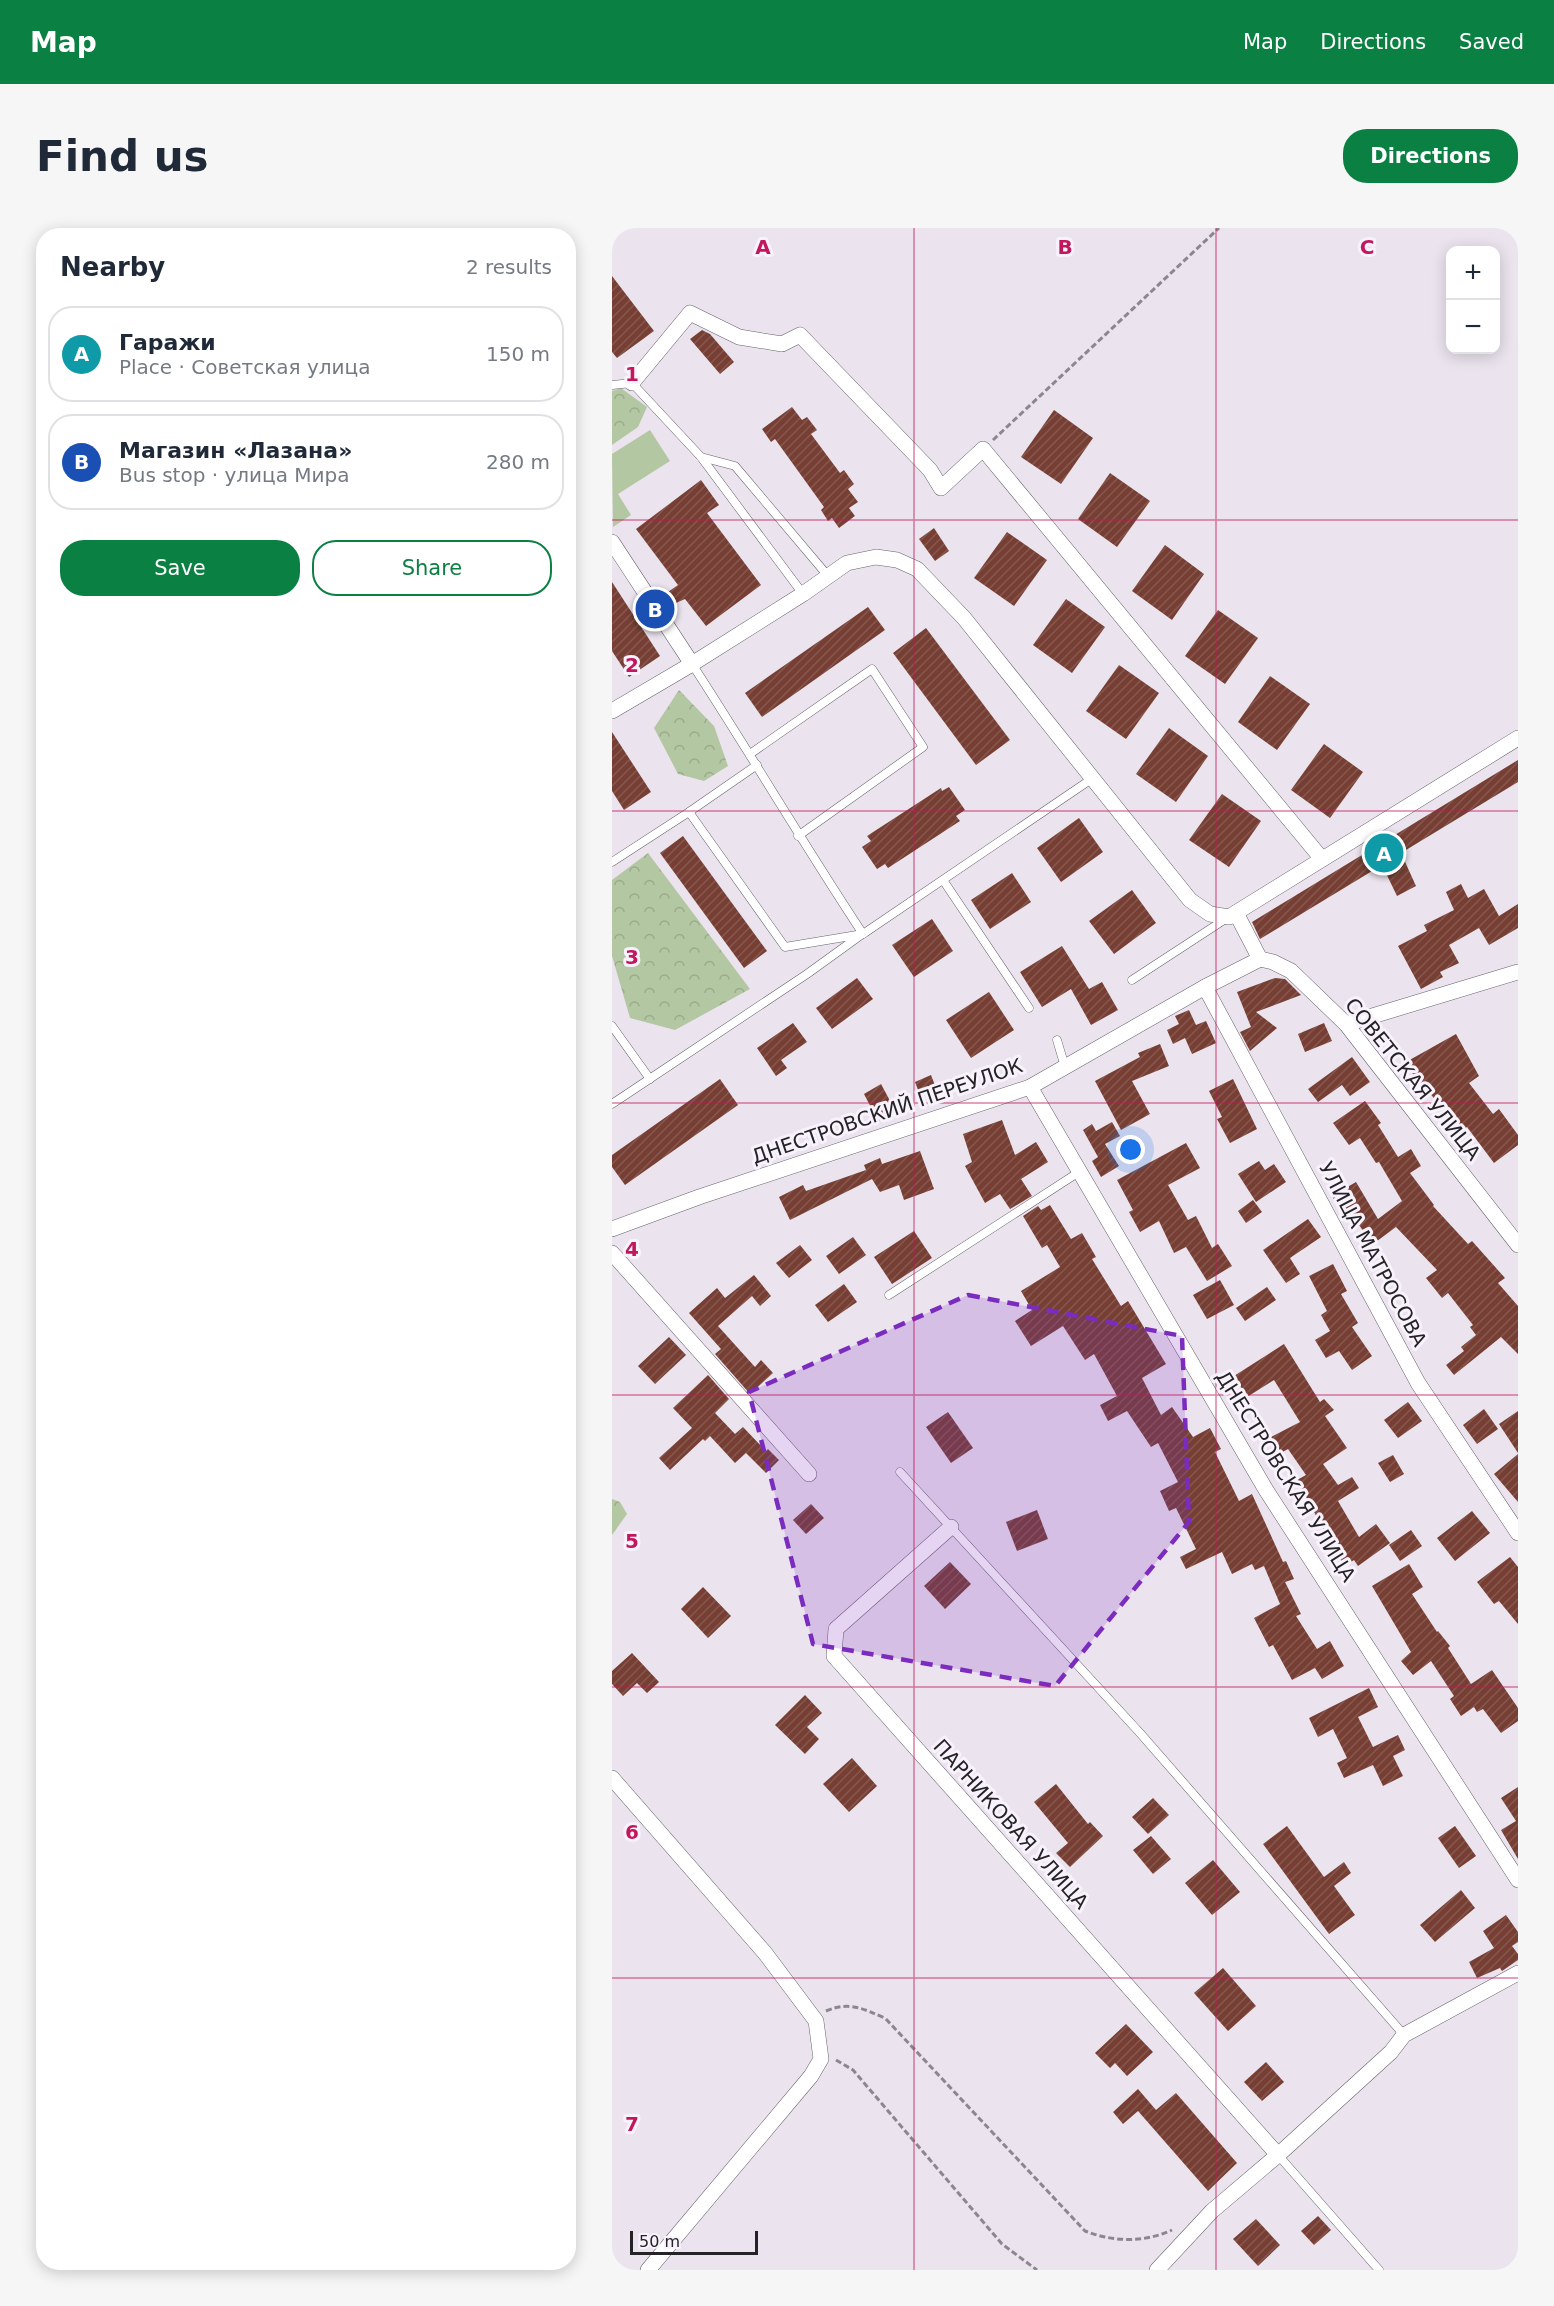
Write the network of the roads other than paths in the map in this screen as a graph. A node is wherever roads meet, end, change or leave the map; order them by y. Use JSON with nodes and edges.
{"nodes":[{"id":1,"x":632,"y":382,"type":"junction"},
{"id":2,"x":612,"y":385,"type":"edge"},
{"id":3,"x":701,"y":457,"type":"junction"},
{"id":4,"x":612,"y":542,"type":"edge"},
{"id":5,"x":828,"y":576,"type":"junction"},
{"id":6,"x":802,"y":594,"type":"junction"},
{"id":7,"x":692,"y":664,"type":"junction"},
{"id":8,"x":612,"y":711,"type":"edge"},
{"id":9,"x":1518,"y":738,"type":"edge"},
{"id":10,"x":750,"y":754,"type":"junction"},
{"id":11,"x":757,"y":765,"type":"junction"},
{"id":12,"x":1093,"y":778,"type":"junction"},
{"id":13,"x":689,"y":812,"type":"junction"},
{"id":14,"x":798,"y":836,"type":"junction"},
{"id":15,"x":1322,"y":859,"type":"junction"},
{"id":16,"x":612,"y":862,"type":"edge"},
{"id":17,"x":943,"y":880,"type":"junction"},
{"id":18,"x":1232,"y":915,"type":"junction"},
{"id":19,"x":862,"y":934,"type":"junction"},
{"id":20,"x":1260,"y":959,"type":"junction"},
{"id":21,"x":1518,"y":972,"type":"edge"},
{"id":22,"x":1132,"y":980,"type":"dead end"},
{"id":23,"x":1204,"y":987,"type":"junction"},
{"id":24,"x":1029,"y":1008,"type":"dead end"},
{"id":25,"x":1346,"y":1024,"type":"junction"},
{"id":26,"x":612,"y":1026,"type":"edge"},
{"id":27,"x":1057,"y":1040,"type":"dead end"},
{"id":28,"x":1066,"y":1067,"type":"junction"},
{"id":29,"x":650,"y":1079,"type":"junction"},
{"id":30,"x":1030,"y":1088,"type":"junction"},
{"id":31,"x":612,"y":1104,"type":"edge"},
{"id":32,"x":1079,"y":1172,"type":"junction"},
{"id":33,"x":612,"y":1229,"type":"edge"},
{"id":34,"x":1518,"y":1245,"type":"edge"},
{"id":35,"x":612,"y":1253,"type":"edge"},
{"id":36,"x":889,"y":1295,"type":"dead end"},
{"id":37,"x":900,"y":1472,"type":"dead end"},
{"id":38,"x":808,"y":1474,"type":"dead end"},
{"id":39,"x":951,"y":1527,"type":"junction"},
{"id":40,"x":1518,"y":1533,"type":"edge"},
{"id":41,"x":612,"y":1778,"type":"edge"},
{"id":42,"x":1518,"y":1880,"type":"edge"},
{"id":43,"x":1518,"y":1972,"type":"edge"},
{"id":44,"x":1404,"y":2035,"type":"junction"},
{"id":45,"x":1278,"y":2155,"type":"junction"},
{"id":46,"x":648,"y":2270,"type":"edge"},
{"id":47,"x":1157,"y":2270,"type":"edge"},
{"id":48,"x":1379,"y":2270,"type":"edge"}],
"edges":[{"from":1,"to":2,"type":"lane"},
{"from":1,"to":3,"type":"lane"},
{"from":1,"to":15,"type":"street"},
{"from":3,"to":5,"type":"lane"},
{"from":3,"to":6,"type":"lane"},
{"from":4,"to":7,"type":"street"},
{"from":5,"to":6,"type":"street"},
{"from":5,"to":12,"type":"street"},
{"from":6,"to":7,"type":"street"},
{"from":7,"to":8,"type":"street"},
{"from":7,"to":10,"type":"lane"},
{"from":9,"to":15,"type":"street"},
{"from":10,"to":11,"type":"lane"},
{"from":10,"to":14,"type":"lane"},
{"from":11,"to":13,"type":"lane"},
{"from":11,"to":14,"type":"lane"},
{"from":12,"to":17,"type":"lane"},
{"from":12,"to":18,"type":"street"},
{"from":13,"to":16,"type":"lane"},
{"from":13,"to":19,"type":"lane"},
{"from":14,"to":19,"type":"lane"},
{"from":15,"to":18,"type":"street"},
{"from":17,"to":19,"type":"lane"},
{"from":17,"to":24,"type":"lane"},
{"from":18,"to":20,"type":"street"},
{"from":18,"to":22,"type":"lane"},
{"from":19,"to":29,"type":"lane"},
{"from":20,"to":23,"type":"street","name":"ДНЕСТРОВСКИЙ ПЕРЕУЛОК"},
{"from":20,"to":25,"type":"street","name":"СОВЕТСКАЯ УЛИЦА"},
{"from":21,"to":25,"type":"street"},
{"from":23,"to":28,"type":"street","name":"ДНЕСТРОВСКИЙ ПЕРЕУЛОК"},
{"from":23,"to":40,"type":"street","name":"УЛИЦА МАТРОСОВА"},
{"from":25,"to":34,"type":"street","name":"СОВЕТСКАЯ УЛИЦА"},
{"from":26,"to":29,"type":"lane"},
{"from":27,"to":28,"type":"lane"},
{"from":28,"to":30,"type":"street","name":"ДНЕСТРОВСКИЙ ПЕРЕУЛОК"},
{"from":29,"to":31,"type":"lane"},
{"from":30,"to":32,"type":"street","name":"ДНЕСТРОВСКАЯ УЛИЦА"},
{"from":30,"to":33,"type":"street","name":"ДНЕСТРОВСКИЙ ПЕРЕУЛОК"},
{"from":32,"to":36,"type":"lane"},
{"from":32,"to":42,"type":"street","name":"ДНЕСТРОВСКАЯ УЛИЦА"},
{"from":35,"to":38,"type":"street"},
{"from":37,"to":39,"type":"lane"},
{"from":39,"to":44,"type":"lane"},
{"from":39,"to":45,"type":"street","name":"ПАРНИКОВАЯ УЛИЦА"},
{"from":41,"to":46,"type":"street"},
{"from":43,"to":44,"type":"street"},
{"from":44,"to":45,"type":"street"},
{"from":45,"to":47,"type":"street"},
{"from":45,"to":48,"type":"lane"}]}
